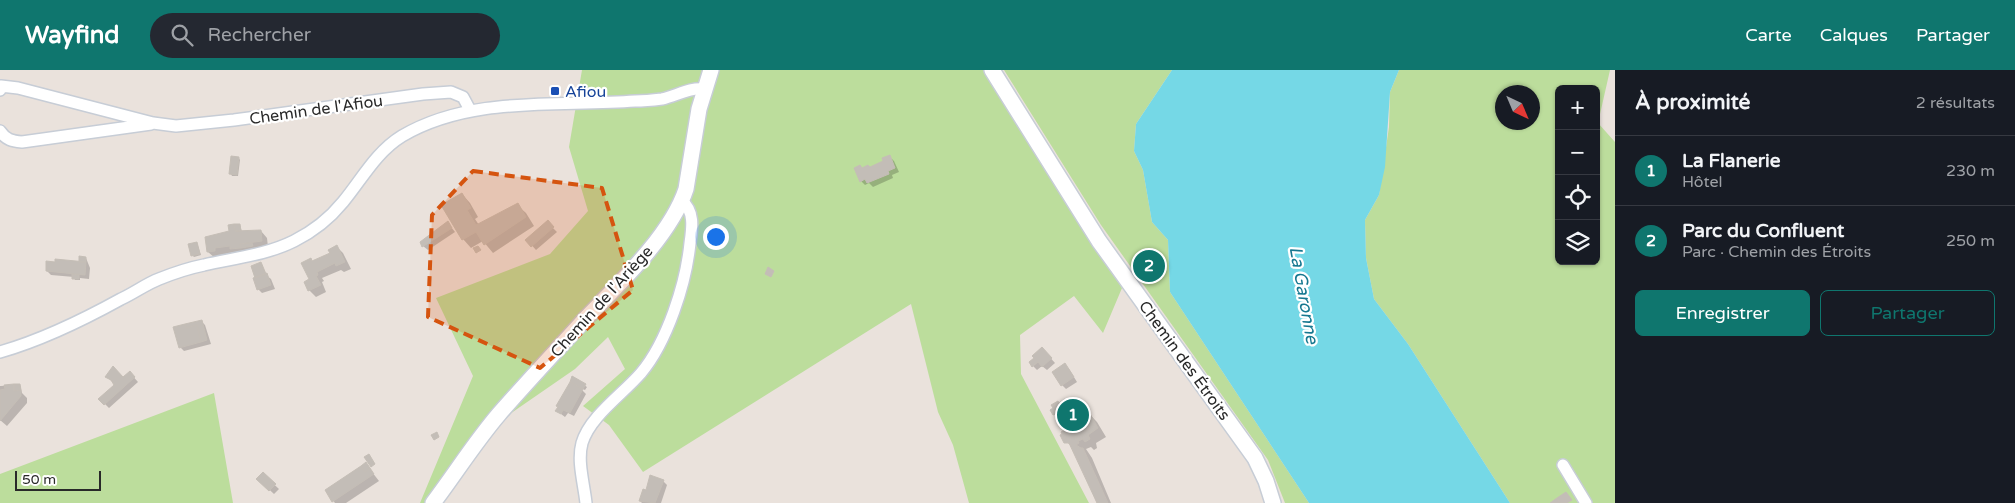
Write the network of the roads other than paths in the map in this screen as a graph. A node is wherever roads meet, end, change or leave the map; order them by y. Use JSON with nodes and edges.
{"nodes":[{"id":1,"x":711,"y":70,"type":"edge"},
{"id":2,"x":992,"y":70,"type":"edge"},
{"id":3,"x":704,"y":89,"type":"junction"},
{"id":4,"x":0,"y":90,"type":"edge"},
{"id":5,"x":470,"y":110,"type":"junction"},
{"id":6,"x":153,"y":124,"type":"junction"},
{"id":7,"x":0,"y":131,"type":"edge"},
{"id":8,"x":682,"y":202,"type":"junction"},
{"id":9,"x":0,"y":352,"type":"edge"},
{"id":10,"x":1563,"y":465,"type":"dead end"},
{"id":11,"x":433,"y":503,"type":"edge"},
{"id":12,"x":586,"y":503,"type":"edge"},
{"id":13,"x":1273,"y":503,"type":"edge"},
{"id":14,"x":1586,"y":503,"type":"edge"}],
"edges":[{"from":1,"to":3,"type":"street","name":"Chemin de l'Ariège"},
{"from":2,"to":13,"type":"street","name":"Chemin des Étroits"},
{"from":3,"to":5,"type":"street"},
{"from":3,"to":8,"type":"street","name":"Chemin de l'Ariège"},
{"from":4,"to":6,"type":"street","name":"Chemin de l'Afiou"},
{"from":5,"to":6,"type":"street","name":"Chemin de l'Afiou"},
{"from":5,"to":9,"type":"street"},
{"from":6,"to":7,"type":"street","name":"Chemin de l'Afiou"},
{"from":8,"to":11,"type":"street","name":"Chemin de l'Ariège"},
{"from":8,"to":12,"type":"street"},
{"from":10,"to":14,"type":"street"}]}
